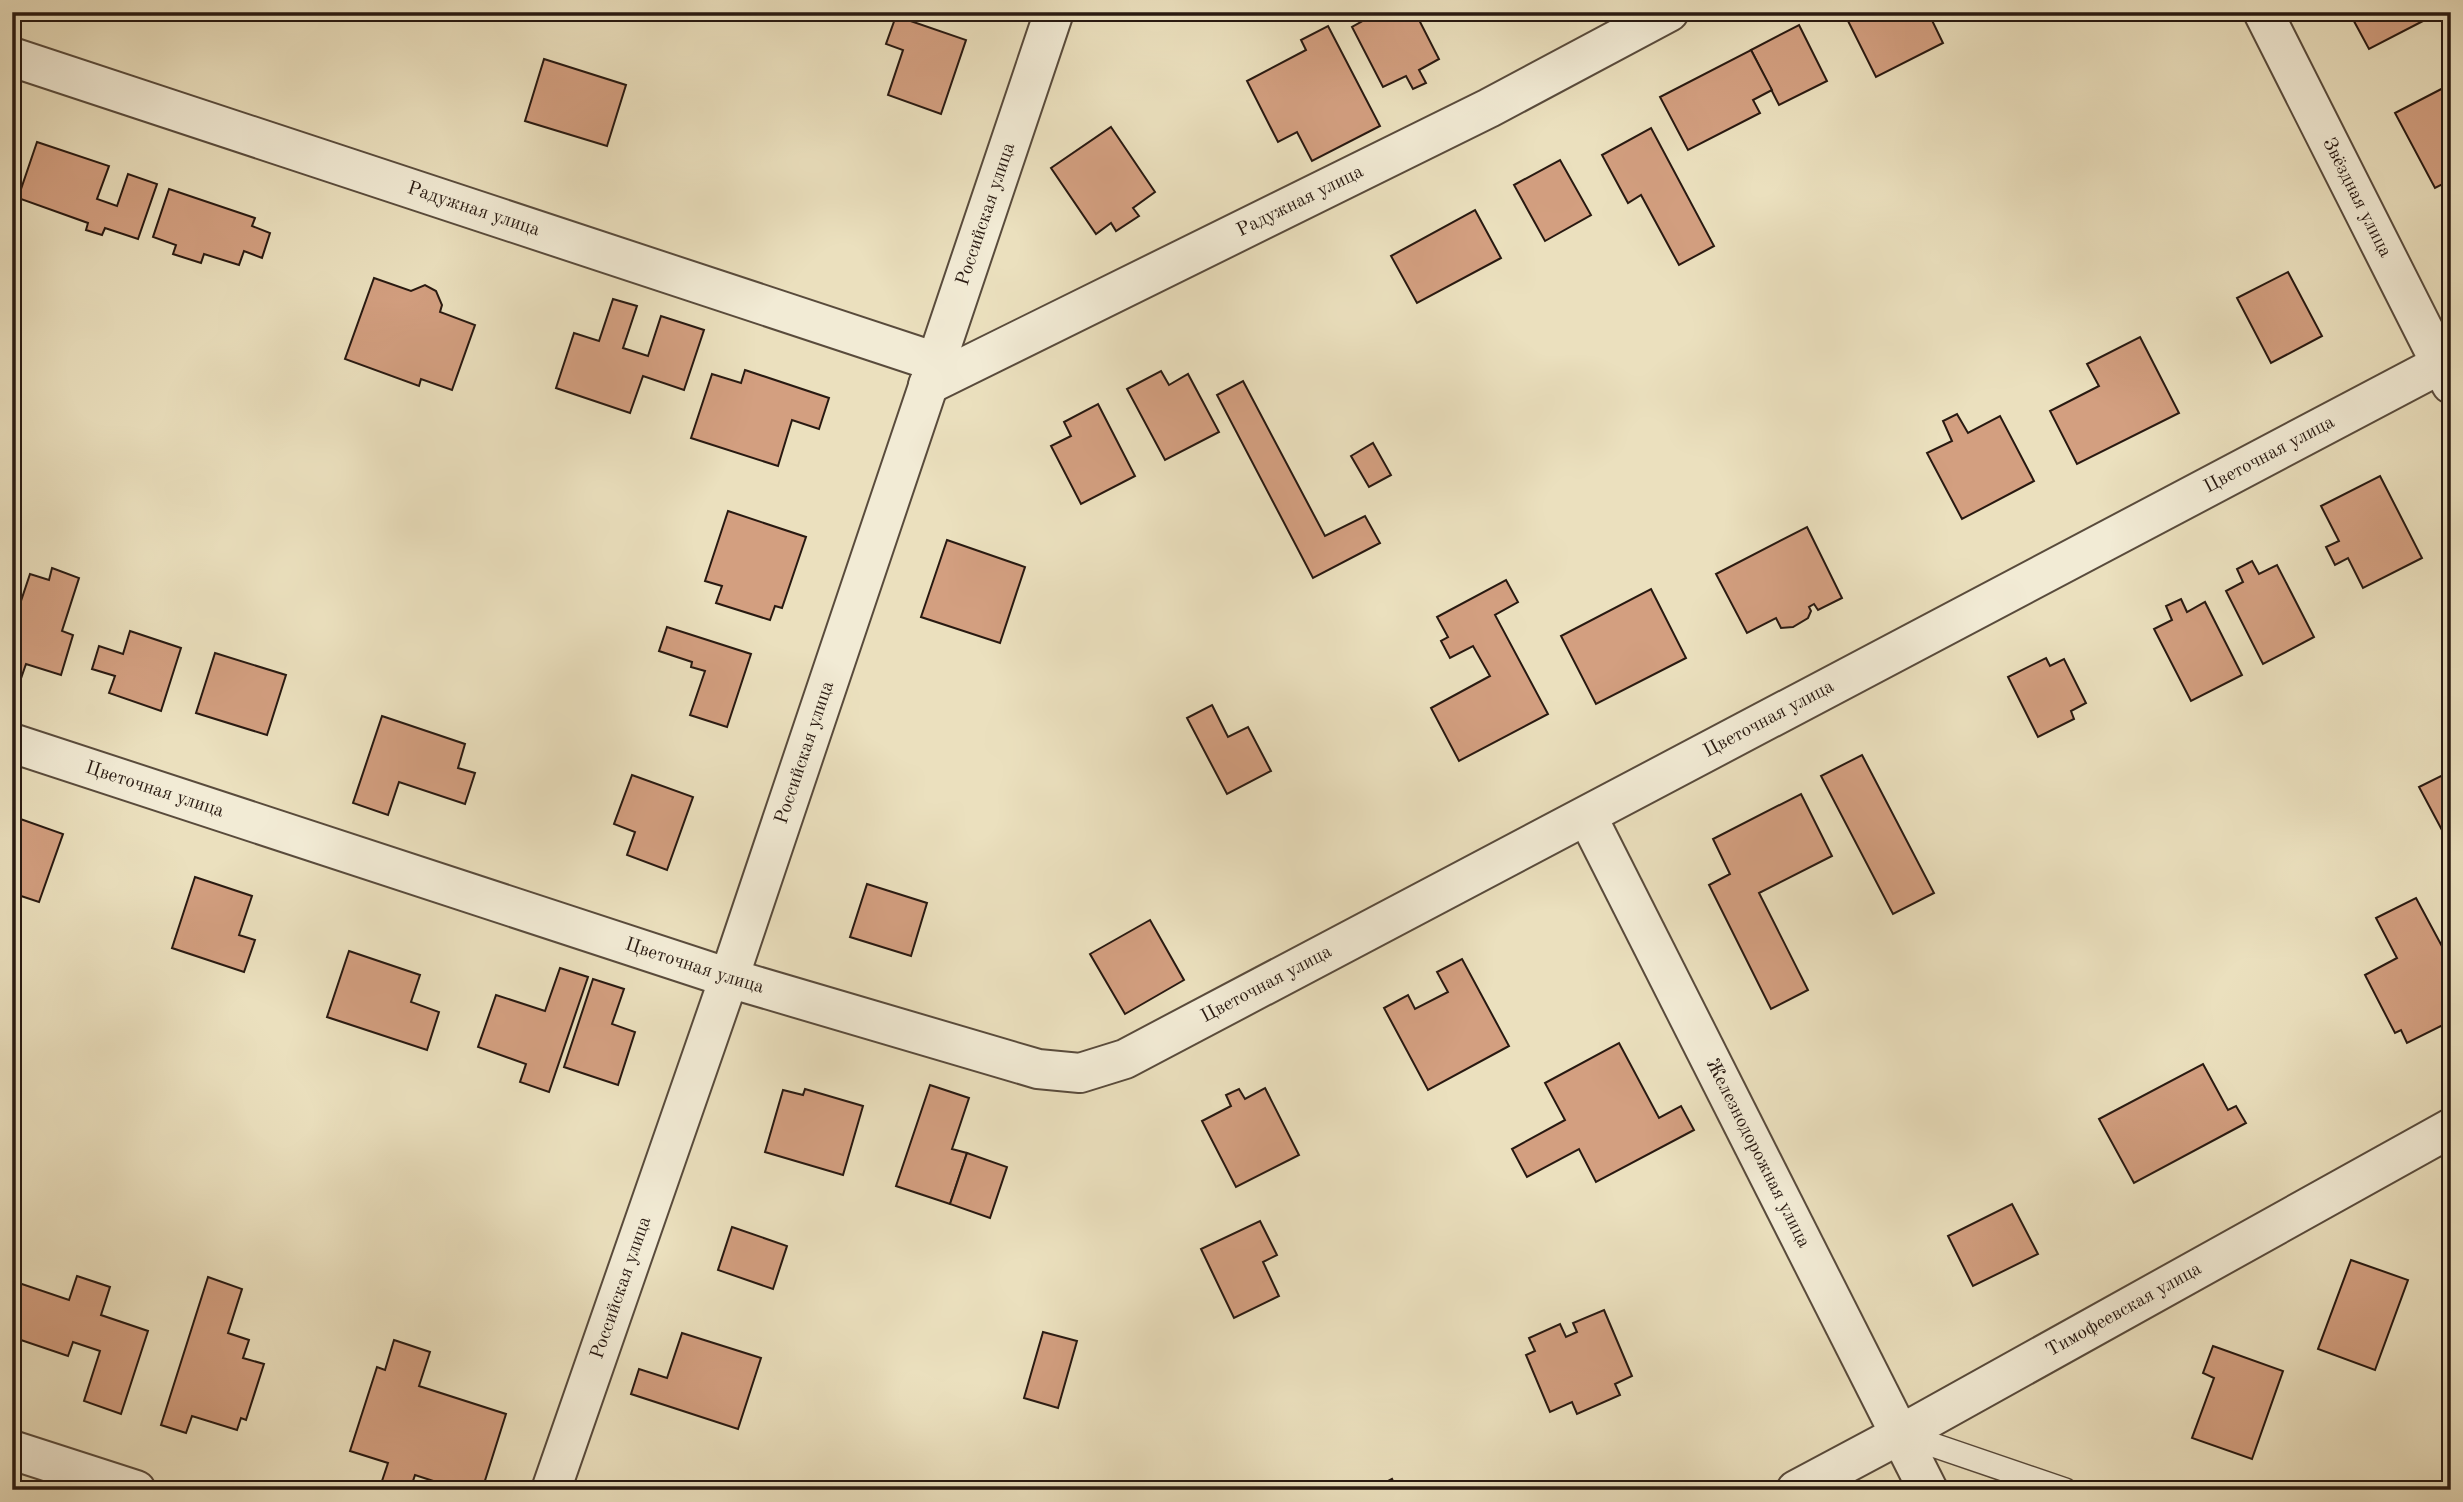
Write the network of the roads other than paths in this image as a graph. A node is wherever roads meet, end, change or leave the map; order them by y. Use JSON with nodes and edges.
{"nodes":[{"id":1,"x":1054,"y":12,"type":"edge"},
{"id":2,"x":1669,"y":12,"type":"edge"},
{"id":3,"x":2263,"y":12,"type":"edge"},
{"id":4,"x":12,"y":57,"type":"edge"},
{"id":5,"x":932,"y":373,"type":"junction"},
{"id":6,"x":2446,"y":374,"type":"edge"},
{"id":7,"x":12,"y":743,"type":"edge"},
{"id":8,"x":1587,"y":816,"type":"junction"},
{"id":9,"x":729,"y":978,"type":"junction"},
{"id":10,"x":2451,"y":1128,"type":"edge"},
{"id":11,"x":1902,"y":1434,"type":"junction"},
{"id":12,"x":12,"y":1450,"type":"edge"},
{"id":13,"x":136,"y":1490,"type":"edge"},
{"id":14,"x":551,"y":1490,"type":"edge"},
{"id":15,"x":1796,"y":1490,"type":"edge"},
{"id":16,"x":1928,"y":1490,"type":"edge"},
{"id":17,"x":2065,"y":1490,"type":"edge"}],
"edges":[{"from":1,"to":5,"type":"street","name":"Российская улица"},
{"from":2,"to":5,"type":"street","name":"Радужная улица"},
{"from":3,"to":6,"type":"street","name":"Звёздная улица"},
{"from":4,"to":5,"type":"street","name":"Радужная улица"},
{"from":5,"to":9,"type":"street","name":"Российская улица"},
{"from":6,"to":8,"type":"street","name":"Цветочная улица"},
{"from":7,"to":9,"type":"street","name":"Цветочная улица"},
{"from":8,"to":9,"type":"street","name":"Цветочная улица"},
{"from":8,"to":11,"type":"street","name":"Железнодорожная улица"},
{"from":9,"to":14,"type":"street","name":"Российская улица"},
{"from":10,"to":11,"type":"street","name":"Тимофеевская улица"},
{"from":11,"to":15,"type":"street","name":"Тимофеевская улица"},
{"from":11,"to":16,"type":"street","name":"Железнодорожная улица"},
{"from":11,"to":17,"type":"lane"},
{"from":12,"to":13,"type":"street"}]}
